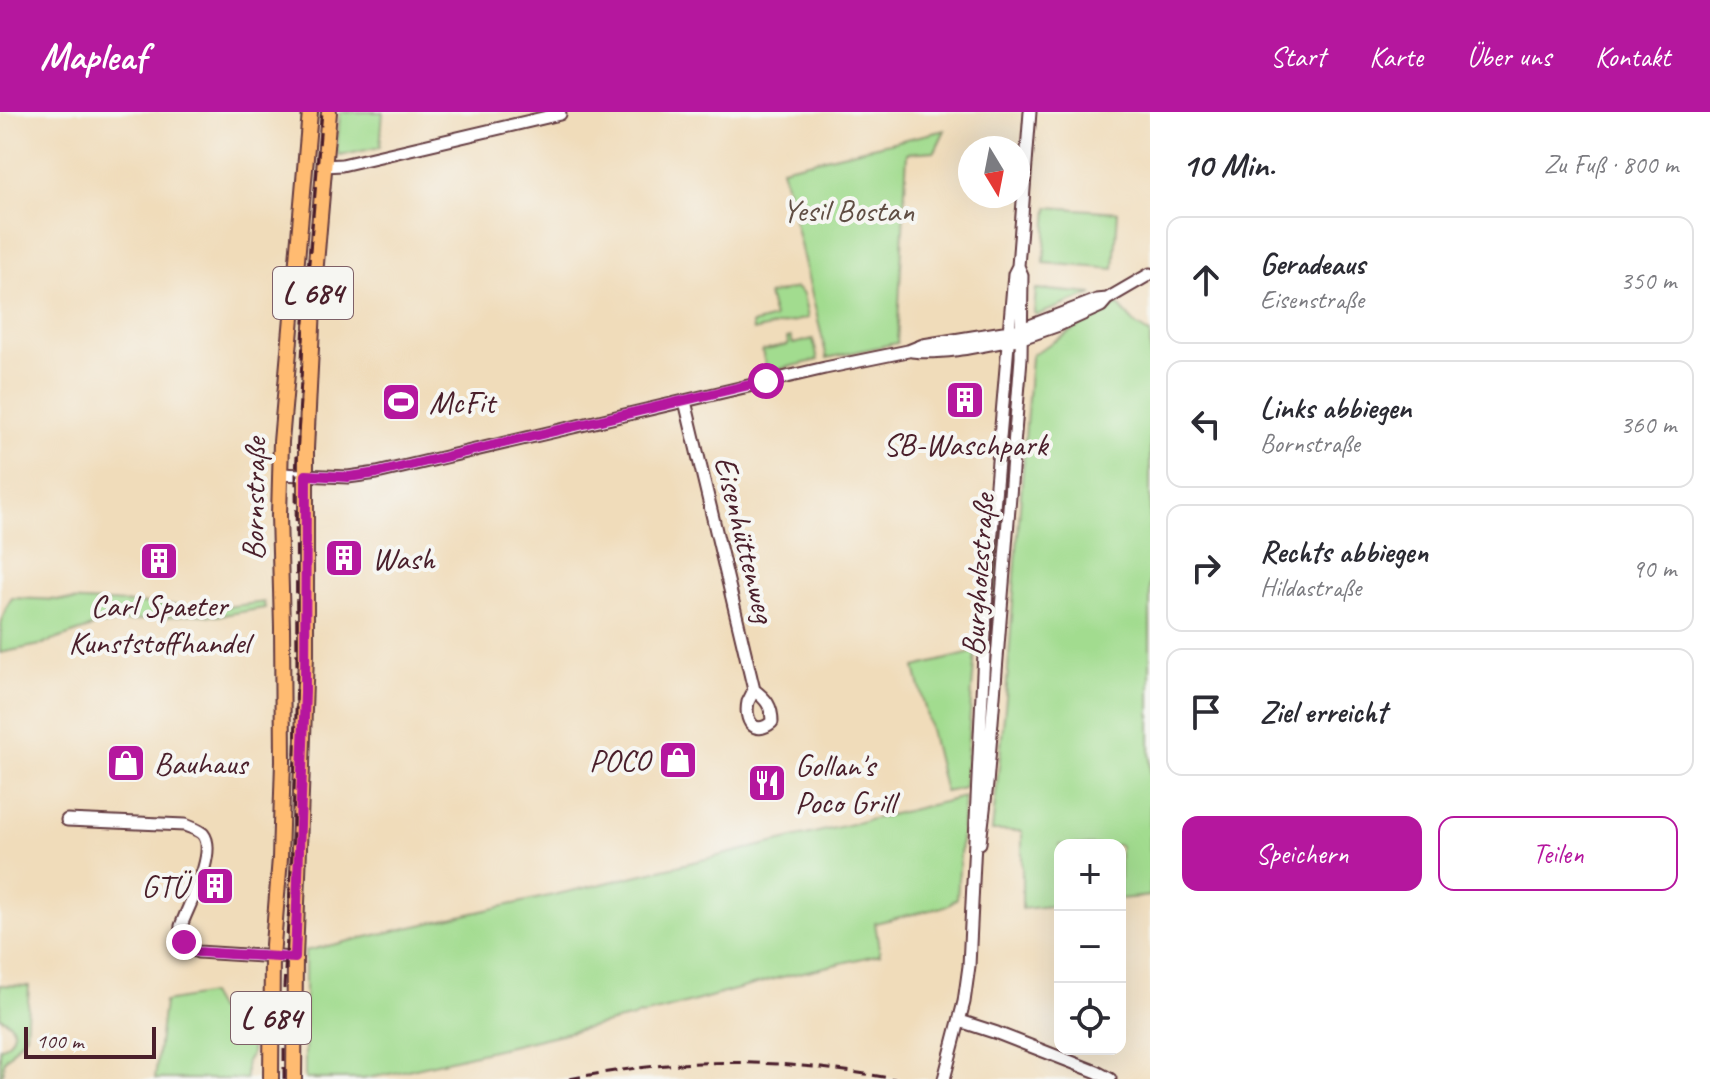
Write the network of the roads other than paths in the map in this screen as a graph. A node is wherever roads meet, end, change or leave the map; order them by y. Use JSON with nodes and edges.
{"nodes":[{"id":1,"x":310,"y":112,"type":"edge"},
{"id":2,"x":329,"y":112,"type":"edge"},
{"id":3,"x":1030,"y":112,"type":"edge"},
{"id":4,"x":560,"y":114,"type":"dead end"},
{"id":5,"x":324,"y":166,"type":"junction"},
{"id":6,"x":1018,"y":266,"type":"junction"},
{"id":7,"x":1150,"y":274,"type":"edge"},
{"id":8,"x":1022,"y":334,"type":"junction"},
{"id":9,"x":1008,"y":336,"type":"junction"},
{"id":10,"x":685,"y":401,"type":"junction"},
{"id":11,"x":280,"y":474,"type":"junction"},
{"id":12,"x":306,"y":475,"type":"junction"},
{"id":13,"x":754,"y":690,"type":"dead end"},
{"id":14,"x":67,"y":820,"type":"dead end"},
{"id":15,"x":978,"y":825,"type":"junction"},
{"id":16,"x":272,"y":957,"type":"junction"},
{"id":17,"x":295,"y":958,"type":"junction"},
{"id":18,"x":960,"y":1021,"type":"junction"},
{"id":19,"x":271,"y":1079,"type":"edge"},
{"id":20,"x":294,"y":1079,"type":"edge"},
{"id":21,"x":944,"y":1079,"type":"edge"},
{"id":22,"x":1110,"y":1079,"type":"edge"}],
"edges":[{"from":1,"to":11,"type":"main road","name":"Bornstraße","number":"L 684"},
{"from":2,"to":5,"type":"main road","name":"Bornstraße","number":"L 684"},
{"from":3,"to":6,"type":"street","name":"Burgholzstraße"},
{"from":4,"to":5,"type":"street"},
{"from":5,"to":12,"type":"main road","name":"Bornstraße","number":"L 684"},
{"from":6,"to":8,"type":"street","name":"Burgholzstraße"},
{"from":6,"to":9,"type":"street","name":"Burgholzstraße"},
{"from":7,"to":8,"type":"street"},
{"from":8,"to":9,"type":"street"},
{"from":8,"to":15,"type":"street","name":"Burgholzstraße"},
{"from":9,"to":10,"type":"street"},
{"from":9,"to":15,"type":"street","name":"Burgholzstraße"},
{"from":10,"to":12,"type":"street"},
{"from":10,"to":13,"type":"street","name":"Eisenhüttenweg"},
{"from":11,"to":12,"type":"street"},
{"from":11,"to":16,"type":"main road","name":"Bornstraße","number":"L 684"},
{"from":12,"to":17,"type":"main road","name":"Bornstraße","number":"L 684"},
{"from":14,"to":16,"type":"street"},
{"from":15,"to":18,"type":"street","name":"Burgholzstraße"},
{"from":16,"to":17,"type":"street"},
{"from":16,"to":19,"type":"main road","name":"Bornstraße","number":"L 684"},
{"from":17,"to":20,"type":"main road","name":"Bornstraße","number":"L 684"},
{"from":18,"to":21,"type":"street","name":"Burgholzstraße"},
{"from":18,"to":22,"type":"street"}]}
